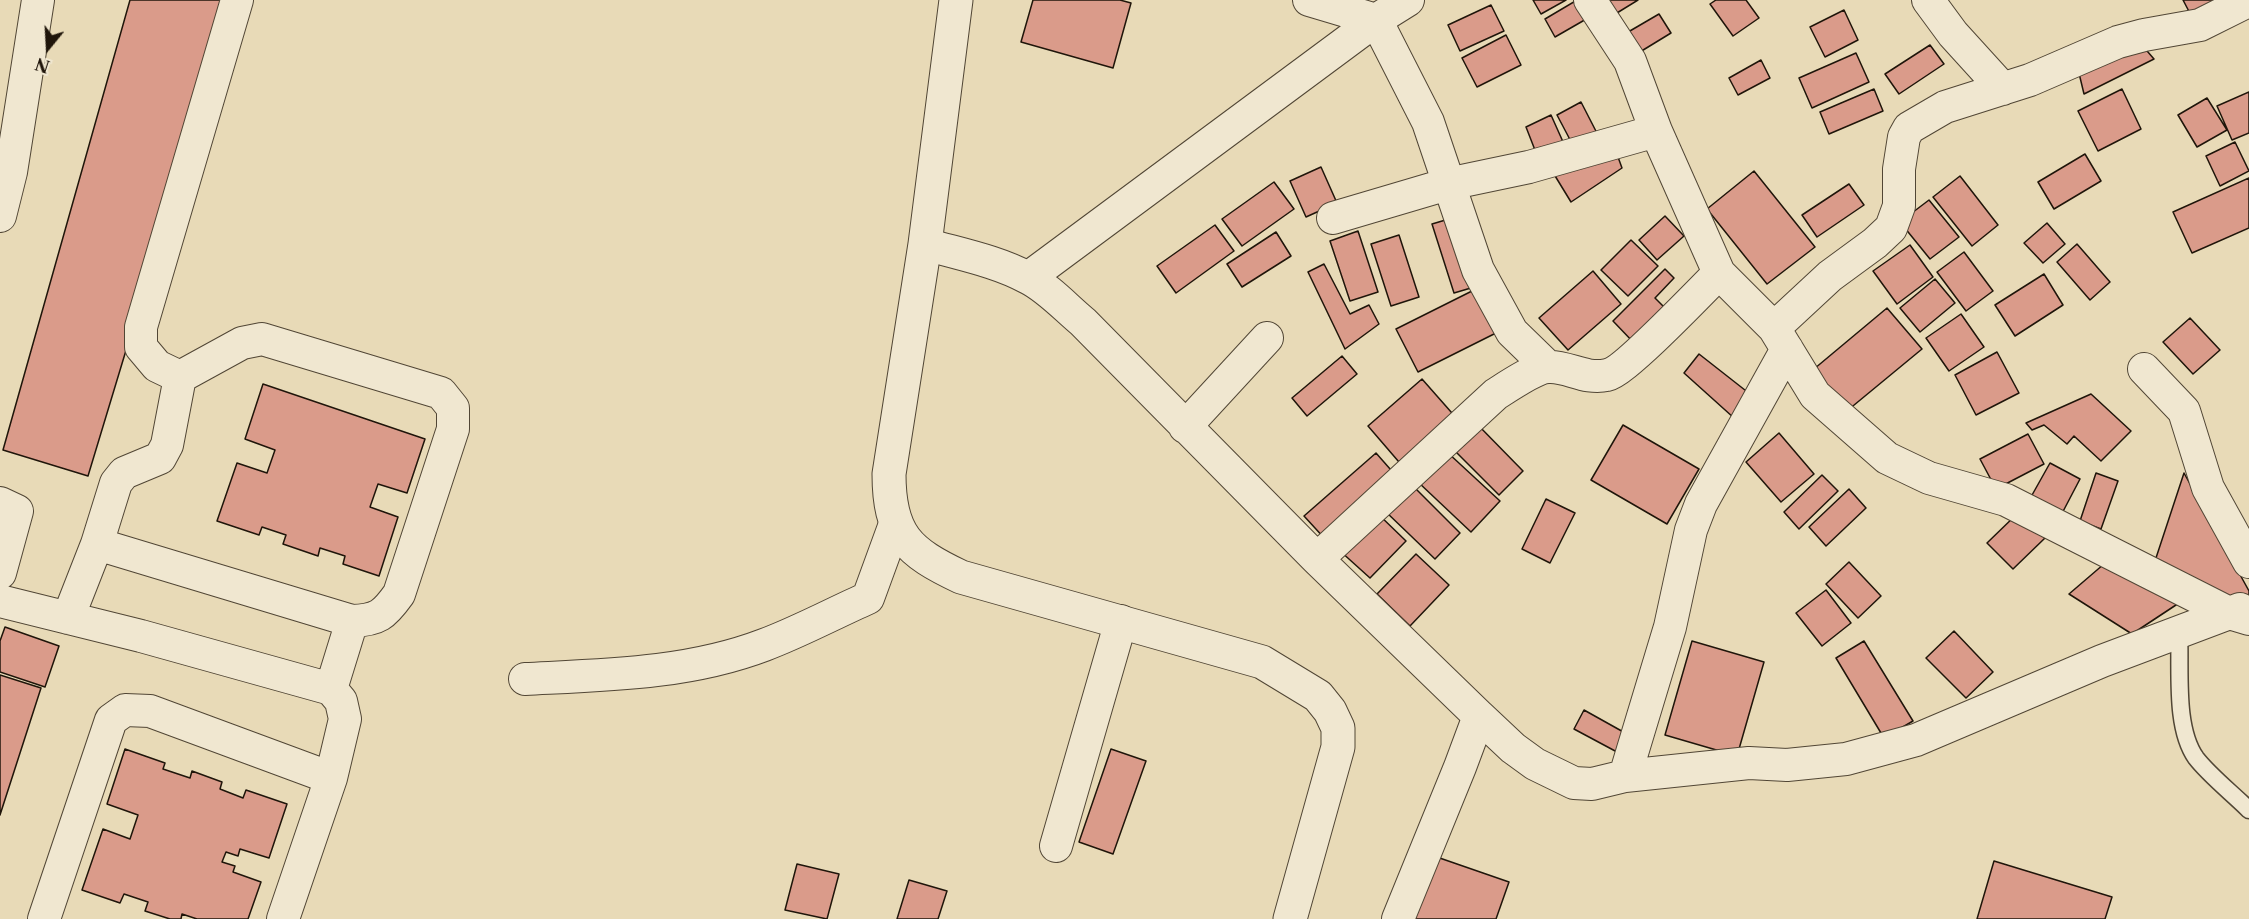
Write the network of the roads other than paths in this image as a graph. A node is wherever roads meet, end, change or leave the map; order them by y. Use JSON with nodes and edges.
{"nodes":[{"id":1,"x":38,"y":0,"type":"edge"},
{"id":2,"x":237,"y":0,"type":"edge"},
{"id":3,"x":956,"y":0,"type":"edge"},
{"id":4,"x":1309,"y":0,"type":"edge"},
{"id":5,"x":1408,"y":0,"type":"edge"},
{"id":6,"x":1590,"y":0,"type":"edge"},
{"id":7,"x":1928,"y":0,"type":"edge"},
{"id":8,"x":2244,"y":8,"type":"edge"},
{"id":9,"x":1376,"y":20,"type":"junction"},
{"id":10,"x":2003,"y":89,"type":"junction"},
{"id":11,"x":1656,"y":131,"type":"junction"},
{"id":12,"x":1448,"y":184,"type":"junction"},
{"id":13,"x":0,"y":216,"type":"edge"},
{"id":14,"x":1334,"y":218,"type":"dead end"},
{"id":15,"x":925,"y":244,"type":"junction"},
{"id":16,"x":1719,"y":273,"type":"junction"},
{"id":17,"x":1028,"y":278,"type":"junction"},
{"id":18,"x":1267,"y":338,"type":"dead end"},
{"id":19,"x":1780,"y":339,"type":"junction"},
{"id":20,"x":1547,"y":366,"type":"junction"},
{"id":21,"x":2144,"y":369,"type":"dead end"},
{"id":22,"x":180,"y":377,"type":"junction"},
{"id":23,"x":1185,"y":427,"type":"junction"},
{"id":24,"x":0,"y":503,"type":"edge"},
{"id":25,"x":895,"y":524,"type":"junction"},
{"id":26,"x":97,"y":544,"type":"junction"},
{"id":27,"x":1317,"y":559,"type":"junction"},
{"id":28,"x":2249,"y":562,"type":"edge"},
{"id":29,"x":0,"y":573,"type":"edge"},
{"id":30,"x":0,"y":601,"type":"edge"},
{"id":31,"x":2242,"y":613,"type":"edge"},
{"id":32,"x":68,"y":618,"type":"junction"},
{"id":33,"x":352,"y":621,"type":"junction"},
{"id":34,"x":1121,"y":621,"type":"junction"},
{"id":35,"x":2178,"y":632,"type":"junction"},
{"id":36,"x":525,"y":679,"type":"dead end"},
{"id":37,"x":330,"y":689,"type":"junction"},
{"id":38,"x":1479,"y":716,"type":"junction"},
{"id":39,"x":1625,"y":776,"type":"junction"},
{"id":40,"x":331,"y":778,"type":"junction"},
{"id":41,"x":2249,"y":810,"type":"edge"},
{"id":42,"x":1056,"y":846,"type":"dead end"},
{"id":43,"x":1294,"y":918,"type":"edge"},
{"id":44,"x":44,"y":919,"type":"edge"},
{"id":45,"x":283,"y":919,"type":"edge"},
{"id":46,"x":1398,"y":919,"type":"edge"}],
"edges":[{"from":1,"to":13,"type":"street"},
{"from":2,"to":22,"type":"street"},
{"from":3,"to":15,"type":"street"},
{"from":4,"to":9,"type":"street"},
{"from":5,"to":9,"type":"street"},
{"from":6,"to":11,"type":"street"},
{"from":7,"to":10,"type":"street"},
{"from":8,"to":10,"type":"street"},
{"from":9,"to":12,"type":"street"},
{"from":9,"to":17,"type":"street"},
{"from":10,"to":19,"type":"street"},
{"from":11,"to":12,"type":"street"},
{"from":11,"to":16,"type":"street"},
{"from":12,"to":14,"type":"street"},
{"from":12,"to":20,"type":"street"},
{"from":15,"to":17,"type":"street"},
{"from":15,"to":25,"type":"street"},
{"from":16,"to":19,"type":"street"},
{"from":16,"to":20,"type":"street"},
{"from":17,"to":23,"type":"street"},
{"from":18,"to":23,"type":"street"},
{"from":19,"to":31,"type":"street"},
{"from":19,"to":39,"type":"street"},
{"from":20,"to":27,"type":"street"},
{"from":21,"to":28,"type":"street"},
{"from":22,"to":26,"type":"street"},
{"from":22,"to":33,"type":"street"},
{"from":23,"to":27,"type":"street"},
{"from":24,"to":29,"type":"street"},
{"from":25,"to":34,"type":"street"},
{"from":25,"to":36,"type":"street"},
{"from":26,"to":32,"type":"street"},
{"from":26,"to":33,"type":"street"},
{"from":27,"to":38,"type":"street"},
{"from":30,"to":32,"type":"street"},
{"from":31,"to":35,"type":"street"},
{"from":32,"to":37,"type":"street"},
{"from":33,"to":37,"type":"street"},
{"from":34,"to":42,"type":"street"},
{"from":34,"to":43,"type":"street"},
{"from":35,"to":39,"type":"street"},
{"from":35,"to":41,"type":"lane"},
{"from":37,"to":40,"type":"street"},
{"from":38,"to":39,"type":"street"},
{"from":38,"to":46,"type":"street"},
{"from":40,"to":44,"type":"street"},
{"from":40,"to":45,"type":"street"}]}
